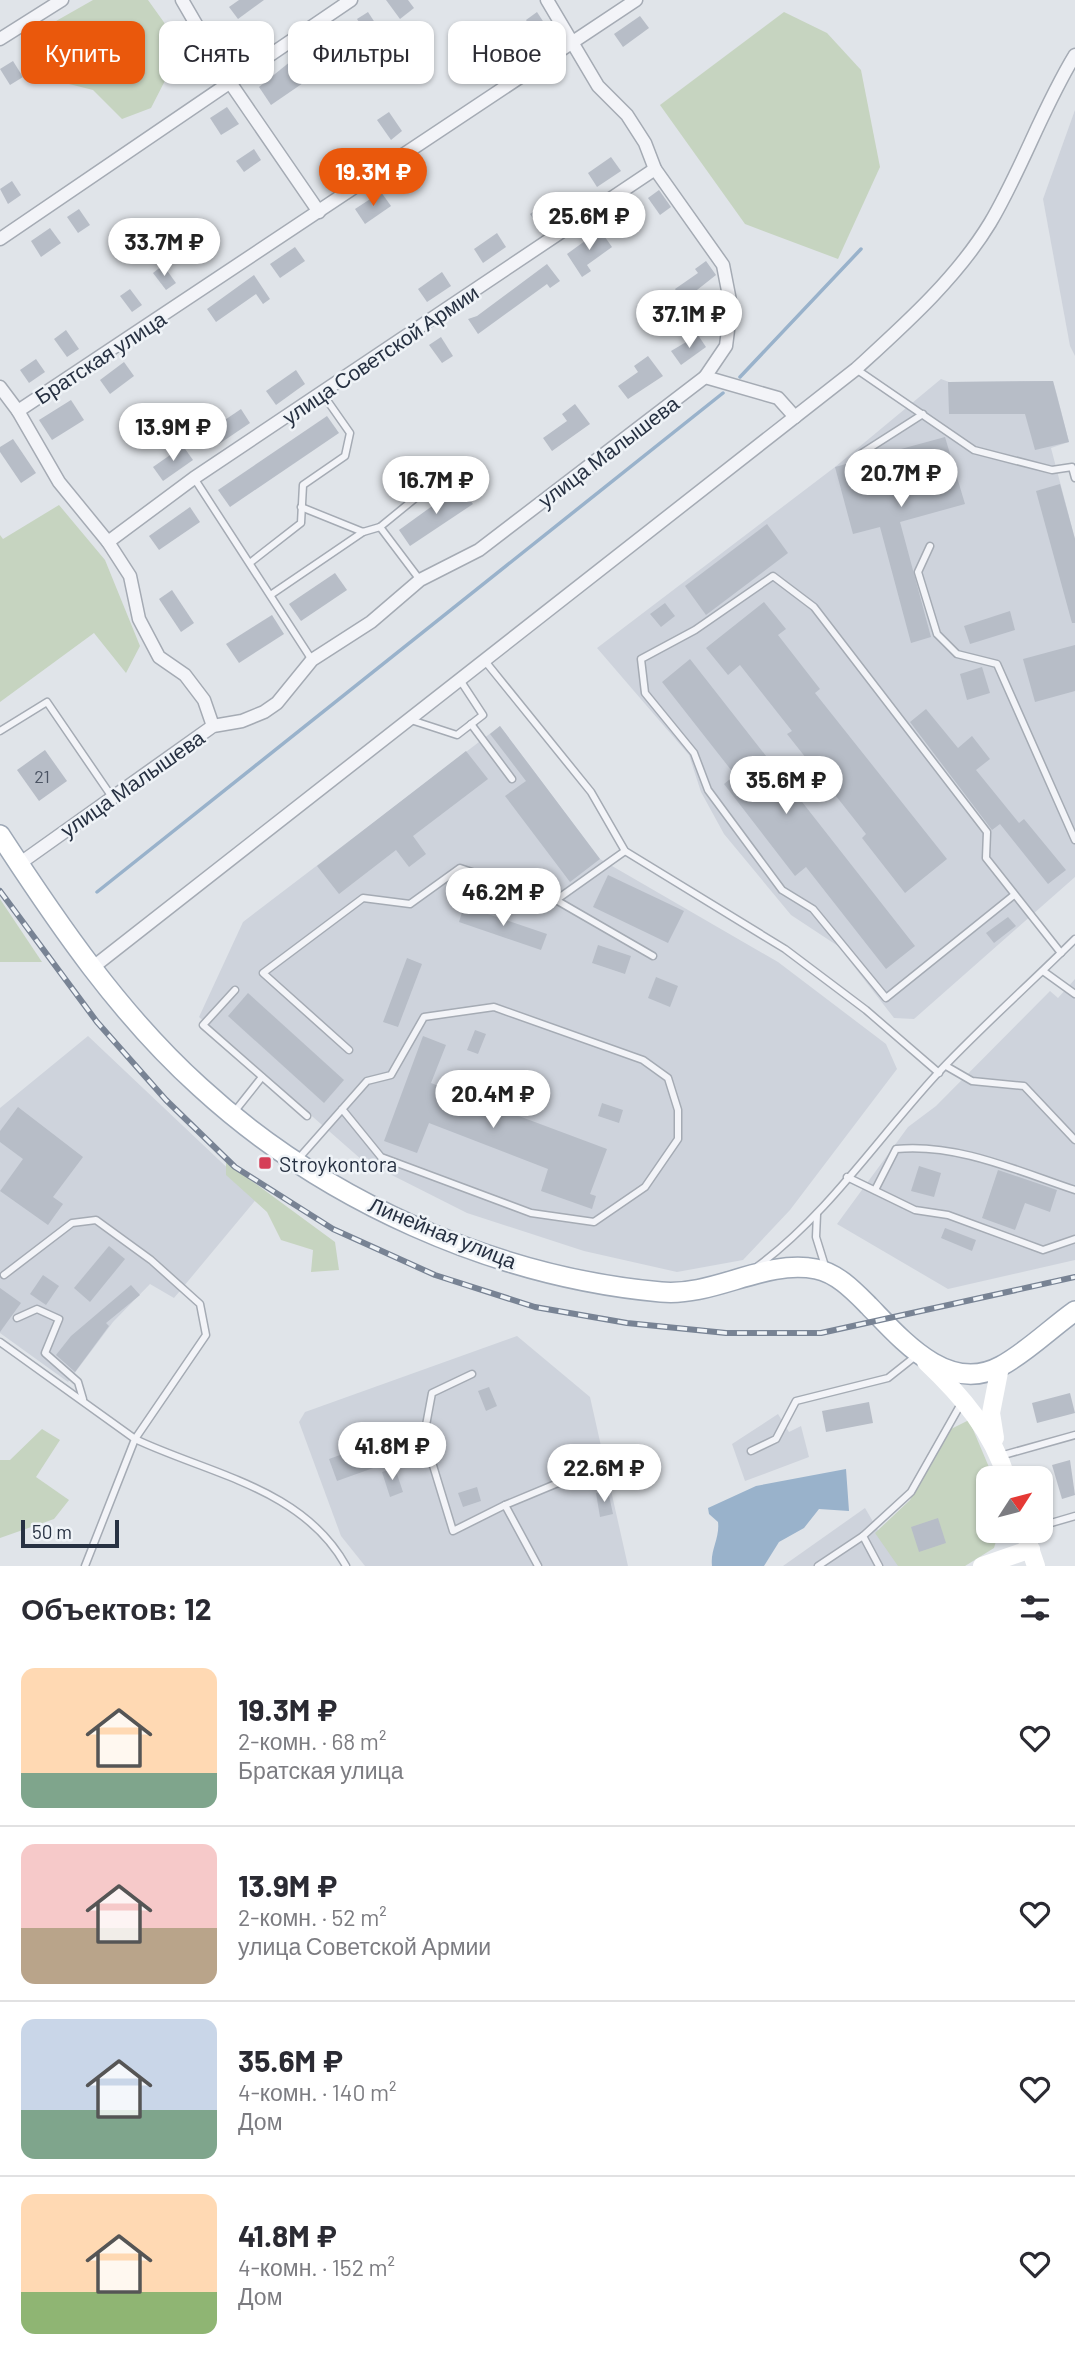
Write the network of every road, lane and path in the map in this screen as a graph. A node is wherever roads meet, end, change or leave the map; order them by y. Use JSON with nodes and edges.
{"nodes":[{"id":1,"x":62,"y":0,"type":"edge"},
{"id":2,"x":182,"y":0,"type":"edge"},
{"id":3,"x":351,"y":0,"type":"edge"},
{"id":4,"x":547,"y":0,"type":"edge"},
{"id":5,"x":636,"y":0,"type":"edge"},
{"id":6,"x":194,"y":21,"type":"edge"},
{"id":7,"x":0,"y":39,"type":"edge"},
{"id":8,"x":571,"y":41,"type":"junction"},
{"id":9,"x":274,"y":51,"type":"edge"},
{"id":10,"x":1075,"y":55,"type":"edge"},
{"id":11,"x":225,"y":84,"type":"edge"},
{"id":12,"x":231,"y":84,"type":"edge"},
{"id":13,"x":655,"y":169,"type":"junction"},
{"id":14,"x":319,"y":212,"type":"junction"},
{"id":15,"x":0,"y":239,"type":"edge"},
{"id":16,"x":856,"y":369,"type":"junction"},
{"id":17,"x":705,"y":377,"type":"junction"},
{"id":18,"x":0,"y":387,"type":"edge"},
{"id":19,"x":322,"y":393,"type":"junction"},
{"id":20,"x":18,"y":411,"type":"junction"},
{"id":21,"x":923,"y":414,"type":"junction"},
{"id":22,"x":795,"y":417,"type":"junction"},
{"id":23,"x":862,"y":453,"type":"dead end"},
{"id":24,"x":194,"y":478,"type":"junction"},
{"id":25,"x":1075,"y":478,"type":"edge"},
{"id":26,"x":429,"y":486,"type":"dead end"},
{"id":27,"x":301,"y":507,"type":"junction"},
{"id":28,"x":380,"y":527,"type":"junction"},
{"id":29,"x":363,"y":532,"type":"junction"},
{"id":30,"x":108,"y":542,"type":"junction"},
{"id":31,"x":930,"y":546,"type":"dead end"},
{"id":32,"x":251,"y":562,"type":"junction"},
{"id":33,"x":421,"y":580,"type":"junction"},
{"id":34,"x":272,"y":594,"type":"junction"},
{"id":35,"x":312,"y":660,"type":"junction"},
{"id":36,"x":485,"y":661,"type":"junction"},
{"id":37,"x":460,"y":680,"type":"junction"},
{"id":38,"x":409,"y":720,"type":"junction"},
{"id":39,"x":471,"y":724,"type":"junction"},
{"id":40,"x":213,"y":726,"type":"junction"},
{"id":41,"x":0,"y":731,"type":"edge"},
{"id":42,"x":512,"y":779,"type":"dead end"},
{"id":43,"x":113,"y":797,"type":"junction"},
{"id":44,"x":0,"y":835,"type":"edge"},
{"id":45,"x":1075,"y":840,"type":"edge"},
{"id":46,"x":625,"y":851,"type":"junction"},
{"id":47,"x":19,"y":864,"type":"junction"},
{"id":48,"x":1014,"y":895,"type":"junction"},
{"id":49,"x":556,"y":900,"type":"junction"},
{"id":50,"x":1075,"y":939,"type":"edge"},
{"id":51,"x":1061,"y":953,"type":"junction"},
{"id":52,"x":653,"y":956,"type":"dead end"},
{"id":53,"x":92,"y":968,"type":"junction"},
{"id":54,"x":1043,"y":971,"type":"junction"},
{"id":55,"x":235,"y":990,"type":"dead end"},
{"id":56,"x":1075,"y":994,"type":"edge"},
{"id":57,"x":349,"y":1050,"type":"dead end"},
{"id":58,"x":946,"y":1066,"type":"junction"},
{"id":59,"x":939,"y":1073,"type":"junction"},
{"id":60,"x":262,"y":1077,"type":"junction"},
{"id":61,"x":342,"y":1110,"type":"junction"},
{"id":62,"x":232,"y":1114,"type":"junction"},
{"id":63,"x":307,"y":1116,"type":"dead end"},
{"id":64,"x":1075,"y":1140,"type":"edge"},
{"id":65,"x":295,"y":1162,"type":"junction"},
{"id":66,"x":847,"y":1177,"type":"junction"},
{"id":67,"x":875,"y":1190,"type":"junction"},
{"id":68,"x":1075,"y":1190,"type":"edge"},
{"id":69,"x":817,"y":1214,"type":"junction"},
{"id":70,"x":1075,"y":1239,"type":"edge"},
{"id":71,"x":827,"y":1271,"type":"junction"},
{"id":72,"x":4,"y":1275,"type":"dead end"},
{"id":73,"x":740,"y":1280,"type":"junction"},
{"id":74,"x":1075,"y":1311,"type":"edge"},
{"id":75,"x":17,"y":1318,"type":"dead end"},
{"id":76,"x":0,"y":1342,"type":"edge"},
{"id":77,"x":918,"y":1354,"type":"junction"},
{"id":78,"x":1000,"y":1367,"type":"junction"},
{"id":79,"x":472,"y":1374,"type":"dead end"},
{"id":80,"x":84,"y":1399,"type":"junction"},
{"id":81,"x":963,"y":1400,"type":"junction"},
{"id":82,"x":1075,"y":1435,"type":"edge"},
{"id":83,"x":424,"y":1436,"type":"junction"},
{"id":84,"x":135,"y":1439,"type":"junction"},
{"id":85,"x":998,"y":1450,"type":"junction"},
{"id":86,"x":751,"y":1451,"type":"dead end"},
{"id":87,"x":376,"y":1453,"type":"dead end"},
{"id":88,"x":1003,"y":1466,"type":"edge"},
{"id":89,"x":558,"y":1483,"type":"dead end"},
{"id":90,"x":505,"y":1505,"type":"junction"},
{"id":91,"x":1075,"y":1516,"type":"edge"},
{"id":92,"x":1054,"y":1522,"type":"edge"},
{"id":93,"x":863,"y":1536,"type":"junction"},
{"id":94,"x":1033,"y":1558,"type":"edge"},
{"id":95,"x":85,"y":1566,"type":"edge"},
{"id":96,"x":346,"y":1566,"type":"edge"},
{"id":97,"x":538,"y":1566,"type":"edge"},
{"id":98,"x":818,"y":1566,"type":"edge"},
{"id":99,"x":879,"y":1566,"type":"edge"},
{"id":100,"x":982,"y":1566,"type":"edge"}],
"edges":[{"from":1,"to":7,"type":"street"},
{"from":2,"to":6,"type":"street"},
{"from":3,"to":9,"type":"street"},
{"from":4,"to":8,"type":"street","name":"улица Малышева"},
{"from":5,"to":8,"type":"street","name":"Братская улица"},
{"from":8,"to":13,"type":"street","name":"улица Малышева"},
{"from":8,"to":14,"type":"street","name":"Братская улица"},
{"from":10,"to":16,"type":"street"},
{"from":11,"to":15,"type":"street"},
{"from":12,"to":14,"type":"street"},
{"from":13,"to":17,"type":"street","name":"улица Малышева"},
{"from":13,"to":19,"type":"street","name":"улица Советской Армии"},
{"from":14,"to":20,"type":"street","name":"Братская улица"},
{"from":16,"to":21,"type":"lane"},
{"from":16,"to":22,"type":"street"},
{"from":17,"to":22,"type":"street"},
{"from":17,"to":33,"type":"street","name":"улица Малышева"},
{"from":18,"to":20,"type":"street"},
{"from":19,"to":24,"type":"street","name":"улица Советской Армии"},
{"from":19,"to":27,"type":"lane"},
{"from":20,"to":30,"type":"street"},
{"from":21,"to":23,"type":"lane"},
{"from":21,"to":25,"type":"lane"},
{"from":22,"to":36,"type":"street"},
{"from":24,"to":30,"type":"street","name":"улица Советской Армии"},
{"from":24,"to":32,"type":"lane"},
{"from":26,"to":28,"type":"lane"},
{"from":27,"to":29,"type":"lane"},
{"from":27,"to":32,"type":"lane"},
{"from":28,"to":29,"type":"lane"},
{"from":28,"to":33,"type":"lane"},
{"from":29,"to":34,"type":"lane"},
{"from":30,"to":40,"type":"street"},
{"from":31,"to":45,"type":"lane"},
{"from":32,"to":34,"type":"lane"},
{"from":33,"to":35,"type":"street","name":"улица Малышева"},
{"from":34,"to":35,"type":"lane"},
{"from":35,"to":40,"type":"street","name":"улица Малышева"},
{"from":36,"to":37,"type":"street"},
{"from":36,"to":46,"type":"lane"},
{"from":37,"to":38,"type":"street"},
{"from":37,"to":39,"type":"lane"},
{"from":38,"to":39,"type":"lane"},
{"from":38,"to":53,"type":"street"},
{"from":39,"to":42,"type":"lane"},
{"from":40,"to":43,"type":"street","name":"улица Малышева"},
{"from":41,"to":43,"type":"lane"},
{"from":43,"to":47,"type":"street","name":"улица Малышева"},
{"from":44,"to":47,"type":"main road","name":"Линейная улица"},
{"from":46,"to":49,"type":"lane"},
{"from":46,"to":59,"type":"lane"},
{"from":47,"to":53,"type":"main road","name":"Линейная улица"},
{"from":48,"to":48,"type":"lane"},
{"from":48,"to":51,"type":"lane"},
{"from":49,"to":52,"type":"lane"},
{"from":49,"to":57,"type":"lane"},
{"from":50,"to":51,"type":"lane"},
{"from":51,"to":54,"type":"lane"},
{"from":53,"to":62,"type":"main road","name":"Линейная улица"},
{"from":54,"to":56,"type":"lane"},
{"from":54,"to":58,"type":"lane"},
{"from":55,"to":60,"type":"lane"},
{"from":58,"to":59,"type":"lane"},
{"from":58,"to":64,"type":"lane"},
{"from":59,"to":66,"type":"lane"},
{"from":60,"to":62,"type":"lane"},
{"from":60,"to":63,"type":"lane"},
{"from":61,"to":61,"type":"lane"},
{"from":61,"to":65,"type":"lane"},
{"from":62,"to":65,"type":"main road","name":"Линейная улица"},
{"from":65,"to":73,"type":"main road","name":"Линейная улица"},
{"from":66,"to":67,"type":"lane"},
{"from":66,"to":69,"type":"lane"},
{"from":67,"to":68,"type":"lane"},
{"from":67,"to":70,"type":"lane"},
{"from":69,"to":71,"type":"lane"},
{"from":69,"to":73,"type":"lane"},
{"from":71,"to":73,"type":"main road","name":"Линейная улица"},
{"from":71,"to":77,"type":"main road"},
{"from":72,"to":84,"type":"lane"},
{"from":74,"to":78,"type":"main road"},
{"from":75,"to":80,"type":"lane"},
{"from":76,"to":80,"type":"lane"},
{"from":77,"to":78,"type":"main road"},
{"from":77,"to":81,"type":"street"},
{"from":77,"to":86,"type":"lane"},
{"from":78,"to":85,"type":"street"},
{"from":79,"to":83,"type":"lane"},
{"from":80,"to":84,"type":"lane"},
{"from":81,"to":85,"type":"street"},
{"from":81,"to":93,"type":"lane"},
{"from":82,"to":85,"type":"lane"},
{"from":83,"to":87,"type":"lane"},
{"from":83,"to":90,"type":"lane"},
{"from":84,"to":95,"type":"lane"},
{"from":84,"to":96,"type":"lane"},
{"from":85,"to":88,"type":"street"},
{"from":89,"to":90,"type":"lane"},
{"from":90,"to":97,"type":"lane"},
{"from":91,"to":92,"type":"lane"},
{"from":93,"to":98,"type":"lane"},
{"from":93,"to":99,"type":"lane"},
{"from":94,"to":100,"type":"street"}]}
